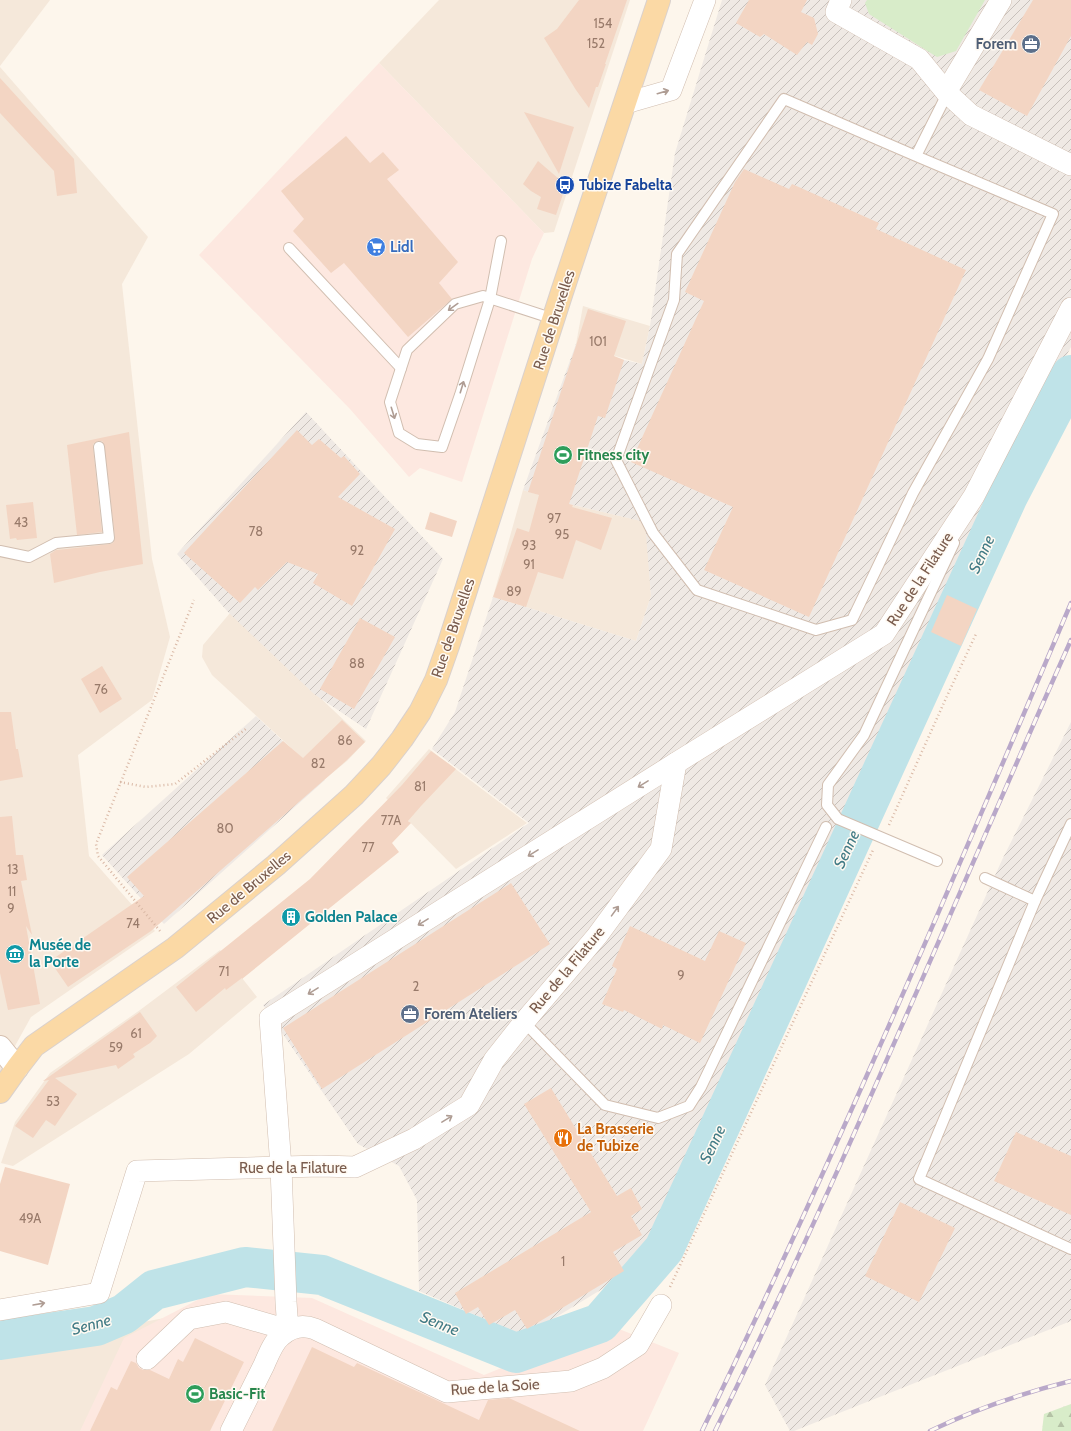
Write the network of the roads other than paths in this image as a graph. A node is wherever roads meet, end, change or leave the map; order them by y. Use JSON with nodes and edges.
{"nodes":[{"id":1,"x":659,"y":0,"type":"edge"},
{"id":2,"x":705,"y":0,"type":"edge"},
{"id":3,"x":841,"y":0,"type":"edge"},
{"id":4,"x":1001,"y":0,"type":"edge"},
{"id":5,"x":946,"y":93,"type":"junction"},
{"id":6,"x":626,"y":103,"type":"junction"},
{"id":7,"x":916,"y":156,"type":"junction"},
{"id":8,"x":1071,"y":165,"type":"edge"},
{"id":9,"x":501,"y":241,"type":"dead end"},
{"id":10,"x":289,"y":248,"type":"dead end"},
{"id":11,"x":490,"y":299,"type":"junction"},
{"id":12,"x":1071,"y":308,"type":"edge"},
{"id":13,"x":554,"y":319,"type":"junction"},
{"id":14,"x":401,"y":368,"type":"junction"},
{"id":15,"x":99,"y":447,"type":"dead end"},
{"id":16,"x":974,"y":496,"type":"junction"},
{"id":17,"x":0,"y":551,"type":"edge"},
{"id":18,"x":676,"y":763,"type":"junction"},
{"id":19,"x":1071,"y":824,"type":"edge"},
{"id":20,"x":826,"y":827,"type":"dead end"},
{"id":21,"x":937,"y":861,"type":"dead end"},
{"id":22,"x":985,"y":878,"type":"dead end"},
{"id":23,"x":1035,"y":901,"type":"junction"},
{"id":24,"x":524,"y":1022,"type":"junction"},
{"id":25,"x":0,"y":1047,"type":"edge"},
{"id":26,"x":17,"y":1068,"type":"junction"},
{"id":27,"x":0,"y":1092,"type":"edge"},
{"id":28,"x":281,"y":1167,"type":"junction"},
{"id":29,"x":1071,"y":1249,"type":"edge"},
{"id":30,"x":661,"y":1305,"type":"road end"},
{"id":31,"x":0,"y":1310,"type":"edge"},
{"id":32,"x":288,"y":1330,"type":"junction"},
{"id":33,"x":147,"y":1359,"type":"dead end"},
{"id":34,"x":231,"y":1431,"type":"edge"}],
"edges":[{"from":1,"to":6,"type":"main road","name":"Rue de Bruxelles"},
{"from":6,"to":2,"type":"street","one_way":true},
{"from":3,"to":5,"type":"street"},
{"from":4,"to":5,"type":"street"},
{"from":5,"to":7,"type":"lane"},
{"from":5,"to":8,"type":"street"},
{"from":6,"to":13,"type":"main road","name":"Rue de Bruxelles"},
{"from":7,"to":7,"type":"lane"},
{"from":9,"to":11,"type":"lane"},
{"from":10,"to":14,"type":"lane"},
{"from":11,"to":13,"type":"lane"},
{"from":11,"to":14,"type":"lane","one_way":true},
{"from":14,"to":11,"type":"lane","one_way":true},
{"from":12,"to":16,"type":"street","name":"Rue de la Filature"},
{"from":13,"to":26,"type":"main road","name":"Rue de Bruxelles"},
{"from":15,"to":17,"type":"lane"},
{"from":16,"to":18,"type":"street","name":"Rue de la Filature"},
{"from":16,"to":21,"type":"lane"},
{"from":24,"to":18,"type":"street","name":"Rue de la Filature","one_way":true},
{"from":18,"to":28,"type":"street","name":"Rue de la Filature","one_way":true},
{"from":19,"to":23,"type":"lane"},
{"from":20,"to":24,"type":"lane"},
{"from":22,"to":23,"type":"lane"},
{"from":23,"to":29,"type":"lane"},
{"from":28,"to":24,"type":"street","name":"Rue de la Filature","one_way":true},
{"from":25,"to":26,"type":"main road"},
{"from":26,"to":27,"type":"main road","name":"Rue de Bruxelles"},
{"from":31,"to":28,"type":"street","name":"Rue de la Filature","one_way":true},
{"from":28,"to":32,"type":"street"},
{"from":30,"to":32,"type":"street","name":"Rue de la Soie"},
{"from":32,"to":33,"type":"street","name":"Rue de la Soie"},
{"from":32,"to":34,"type":"street"}]}
